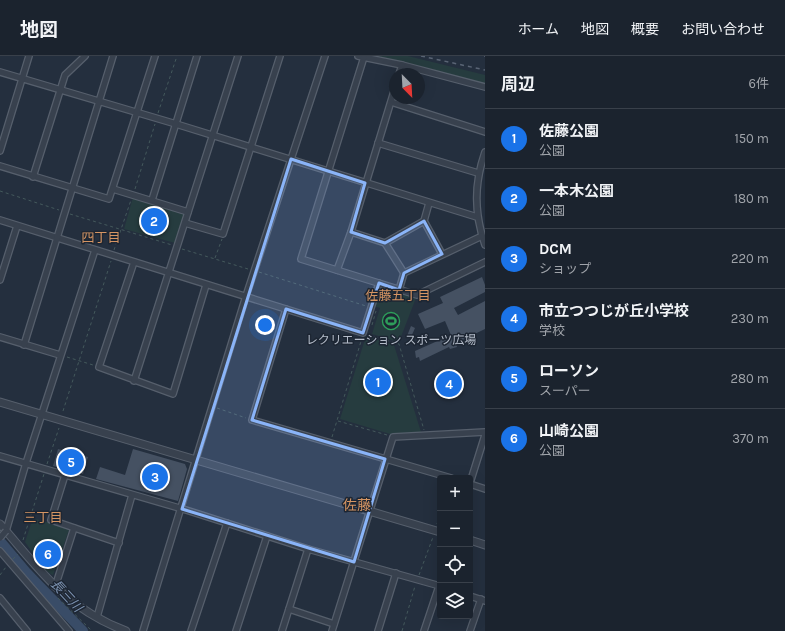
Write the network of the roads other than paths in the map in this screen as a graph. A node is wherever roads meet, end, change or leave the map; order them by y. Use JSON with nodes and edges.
{"nodes":[{"id":1,"x":29,"y":56,"type":"edge"},
{"id":2,"x":85,"y":56,"type":"edge"},
{"id":3,"x":113,"y":56,"type":"edge"},
{"id":4,"x":148,"y":56,"type":"edge"},
{"id":5,"x":197,"y":56,"type":"edge"},
{"id":6,"x":238,"y":56,"type":"edge"},
{"id":7,"x":280,"y":56,"type":"edge"},
{"id":8,"x":325,"y":56,"type":"edge"},
{"id":9,"x":155,"y":57,"type":"edge"},
{"id":10,"x":361,"y":57,"type":"edge"},
{"id":11,"x":402,"y":65,"type":"junction"},
{"id":12,"x":401,"y":68,"type":"edge"},
{"id":13,"x":0,"y":72,"type":"edge"},
{"id":14,"x":22,"y":78,"type":"junction"},
{"id":15,"x":485,"y":87,"type":"edge"},
{"id":16,"x":61,"y":90,"type":"junction"},
{"id":17,"x":100,"y":102,"type":"junction"},
{"id":18,"x":390,"y":104,"type":"edge"},
{"id":19,"x":397,"y":104,"type":"edge"},
{"id":20,"x":138,"y":113,"type":"junction"},
{"id":21,"x":176,"y":124,"type":"junction"},
{"id":22,"x":485,"y":132,"type":"edge"},
{"id":23,"x":213,"y":136,"type":"junction"},
{"id":24,"x":378,"y":143,"type":"junction"},
{"id":25,"x":251,"y":148,"type":"junction"},
{"id":26,"x":0,"y":151,"type":"edge"},
{"id":27,"x":485,"y":152,"type":"edge"},
{"id":28,"x":291,"y":160,"type":"junction"},
{"id":29,"x":0,"y":166,"type":"edge"},
{"id":30,"x":328,"y":172,"type":"junction"},
{"id":31,"x":478,"y":173,"type":"junction"},
{"id":32,"x":34,"y":177,"type":"junction"},
{"id":33,"x":365,"y":183,"type":"junction"},
{"id":34,"x":72,"y":189,"type":"junction"},
{"id":35,"x":113,"y":189,"type":"junction"},
{"id":36,"x":152,"y":200,"type":"junction"},
{"id":37,"x":429,"y":203,"type":"junction"},
{"id":38,"x":188,"y":212,"type":"junction"},
{"id":39,"x":477,"y":217,"type":"junction"},
{"id":40,"x":0,"y":220,"type":"edge"},
{"id":41,"x":424,"y":221,"type":"junction"},
{"id":42,"x":185,"y":223,"type":"junction"},
{"id":43,"x":17,"y":226,"type":"junction"},
{"id":44,"x":351,"y":232,"type":"junction"},
{"id":45,"x":482,"y":236,"type":"junction"},
{"id":46,"x":57,"y":238,"type":"junction"},
{"id":47,"x":385,"y":242,"type":"junction"},
{"id":48,"x":485,"y":245,"type":"edge"},
{"id":49,"x":95,"y":250,"type":"junction"},
{"id":50,"x":442,"y":254,"type":"junction"},
{"id":51,"x":134,"y":262,"type":"junction"},
{"id":52,"x":485,"y":262,"type":"edge"},
{"id":53,"x":337,"y":270,"type":"junction"},
{"id":54,"x":170,"y":273,"type":"junction"},
{"id":55,"x":404,"y":273,"type":"junction"},
{"id":56,"x":0,"y":280,"type":"edge"},
{"id":57,"x":379,"y":283,"type":"junction"},
{"id":58,"x":206,"y":285,"type":"junction"},
{"id":59,"x":399,"y":290,"type":"junction"},
{"id":60,"x":246,"y":296,"type":"junction"},
{"id":61,"x":286,"y":309,"type":"junction"},
{"id":62,"x":0,"y":337,"type":"edge"},
{"id":63,"x":24,"y":345,"type":"junction"},
{"id":64,"x":60,"y":355,"type":"junction"},
{"id":65,"x":134,"y":381,"type":"junction"},
{"id":66,"x":0,"y":402,"type":"edge"},
{"id":67,"x":42,"y":414,"type":"junction"},
{"id":68,"x":485,"y":432,"type":"edge"},
{"id":69,"x":485,"y":435,"type":"edge"},
{"id":70,"x":0,"y":456,"type":"edge"},
{"id":71,"x":196,"y":460,"type":"junction"},
{"id":72,"x":385,"y":460,"type":"junction"},
{"id":73,"x":26,"y":463,"type":"junction"},
{"id":74,"x":65,"y":475,"type":"junction"},
{"id":75,"x":440,"y":475,"type":"edge"},
{"id":76,"x":473,"y":475,"type":"edge"},
{"id":77,"x":473,"y":485,"type":"edge"},
{"id":78,"x":485,"y":489,"type":"edge"},
{"id":79,"x":132,"y":495,"type":"junction"},
{"id":80,"x":182,"y":509,"type":"junction"},
{"id":81,"x":369,"y":510,"type":"junction"},
{"id":82,"x":227,"y":523,"type":"junction"},
{"id":83,"x":0,"y":524,"type":"edge"},
{"id":84,"x":74,"y":528,"type":"junction"},
{"id":85,"x":6,"y":531,"type":"junction"},
{"id":86,"x":437,"y":531,"type":"edge"},
{"id":87,"x":267,"y":536,"type":"junction"},
{"id":88,"x":0,"y":538,"type":"edge"},
{"id":89,"x":473,"y":541,"type":"edge"},
{"id":90,"x":119,"y":543,"type":"junction"},
{"id":91,"x":485,"y":545,"type":"edge"},
{"id":92,"x":308,"y":549,"type":"junction"},
{"id":93,"x":0,"y":551,"type":"edge"},
{"id":94,"x":354,"y":562,"type":"junction"},
{"id":95,"x":396,"y":574,"type":"junction"},
{"id":96,"x":437,"y":585,"type":"edge"},
{"id":97,"x":55,"y":588,"type":"junction"},
{"id":98,"x":437,"y":592,"type":"edge"},
{"id":99,"x":473,"y":597,"type":"edge"},
{"id":100,"x":0,"y":598,"type":"edge"},
{"id":101,"x":483,"y":600,"type":"edge"},
{"id":102,"x":289,"y":609,"type":"junction"},
{"id":103,"x":97,"y":617,"type":"junction"},
{"id":104,"x":334,"y":624,"type":"junction"},
{"id":105,"x":27,"y":631,"type":"edge"},
{"id":106,"x":69,"y":631,"type":"edge"},
{"id":107,"x":126,"y":631,"type":"edge"},
{"id":108,"x":143,"y":631,"type":"edge"},
{"id":109,"x":191,"y":631,"type":"edge"},
{"id":110,"x":236,"y":631,"type":"edge"},
{"id":111,"x":282,"y":631,"type":"edge"},
{"id":112,"x":332,"y":631,"type":"edge"},
{"id":113,"x":378,"y":631,"type":"edge"},
{"id":114,"x":424,"y":631,"type":"edge"},
{"id":115,"x":470,"y":631,"type":"edge"}],
"edges":[{"from":1,"to":14,"type":"street"},
{"from":2,"to":16,"type":"street"},
{"from":3,"to":17,"type":"street"},
{"from":4,"to":9,"type":"street"},
{"from":5,"to":21,"type":"street"},
{"from":6,"to":23,"type":"street"},
{"from":7,"to":25,"type":"street"},
{"from":8,"to":28,"type":"street"},
{"from":9,"to":20,"type":"street"},
{"from":10,"to":11,"type":"street"},
{"from":10,"to":30,"type":"street"},
{"from":11,"to":12,"type":"street"},
{"from":11,"to":15,"type":"street"},
{"from":13,"to":14,"type":"street"},
{"from":14,"to":16,"type":"street"},
{"from":14,"to":26,"type":"street"},
{"from":16,"to":17,"type":"street"},
{"from":16,"to":32,"type":"street"},
{"from":17,"to":20,"type":"street"},
{"from":17,"to":34,"type":"street"},
{"from":18,"to":24,"type":"street"},
{"from":19,"to":22,"type":"street"},
{"from":20,"to":21,"type":"street"},
{"from":20,"to":35,"type":"street"},
{"from":21,"to":23,"type":"street"},
{"from":21,"to":36,"type":"street"},
{"from":23,"to":25,"type":"street"},
{"from":23,"to":38,"type":"street"},
{"from":24,"to":31,"type":"street"},
{"from":24,"to":33,"type":"street"},
{"from":25,"to":28,"type":"street"},
{"from":25,"to":42,"type":"street"},
{"from":27,"to":31,"type":"street"},
{"from":28,"to":30,"type":"street"},
{"from":28,"to":60,"type":"street"},
{"from":29,"to":32,"type":"street"},
{"from":30,"to":33,"type":"street"},
{"from":30,"to":53,"type":"street"},
{"from":31,"to":39,"type":"street"},
{"from":32,"to":34,"type":"street"},
{"from":33,"to":37,"type":"street"},
{"from":33,"to":44,"type":"street"},
{"from":34,"to":35,"type":"street"},
{"from":34,"to":46,"type":"street"},
{"from":35,"to":36,"type":"street"},
{"from":36,"to":38,"type":"street"},
{"from":37,"to":39,"type":"street"},
{"from":37,"to":41,"type":"street"},
{"from":38,"to":42,"type":"street"},
{"from":39,"to":45,"type":"street"},
{"from":40,"to":43,"type":"street"},
{"from":41,"to":47,"type":"street"},
{"from":41,"to":50,"type":"street"},
{"from":42,"to":54,"type":"street"},
{"from":43,"to":46,"type":"street"},
{"from":43,"to":56,"type":"street"},
{"from":44,"to":47,"type":"street"},
{"from":44,"to":53,"type":"street"},
{"from":45,"to":48,"type":"street"},
{"from":45,"to":50,"type":"street"},
{"from":46,"to":49,"type":"street"},
{"from":46,"to":63,"type":"street"},
{"from":47,"to":55,"type":"street"},
{"from":49,"to":51,"type":"street"},
{"from":49,"to":64,"type":"street"},
{"from":50,"to":55,"type":"street"},
{"from":51,"to":54,"type":"street"},
{"from":51,"to":65,"type":"street"},
{"from":52,"to":59,"type":"street"},
{"from":53,"to":57,"type":"street"},
{"from":54,"to":58,"type":"street"},
{"from":54,"to":65,"type":"street"},
{"from":55,"to":59,"type":"street"},
{"from":57,"to":59,"type":"street"},
{"from":57,"to":61,"type":"street"},
{"from":58,"to":60,"type":"street"},
{"from":58,"to":65,"type":"street"},
{"from":60,"to":61,"type":"street"},
{"from":60,"to":71,"type":"street"},
{"from":61,"to":72,"type":"street"},
{"from":62,"to":63,"type":"street"},
{"from":63,"to":64,"type":"street"},
{"from":64,"to":67,"type":"street"},
{"from":66,"to":67,"type":"street"},
{"from":67,"to":71,"type":"street"},
{"from":67,"to":73,"type":"street"},
{"from":68,"to":72,"type":"street"},
{"from":69,"to":76,"type":"street"},
{"from":70,"to":73,"type":"street"},
{"from":71,"to":80,"type":"street"},
{"from":71,"to":81,"type":"street"},
{"from":72,"to":75,"type":"street"},
{"from":72,"to":81,"type":"street"},
{"from":73,"to":74,"type":"street"},
{"from":73,"to":85,"type":"street"},
{"from":74,"to":79,"type":"street"},
{"from":74,"to":84,"type":"street"},
{"from":77,"to":78,"type":"street"},
{"from":79,"to":80,"type":"street"},
{"from":79,"to":90,"type":"street"},
{"from":80,"to":82,"type":"street"},
{"from":80,"to":108,"type":"street"},
{"from":81,"to":86,"type":"street"},
{"from":81,"to":94,"type":"street"},
{"from":82,"to":87,"type":"street"},
{"from":82,"to":109,"type":"street"},
{"from":83,"to":85,"type":"street"},
{"from":84,"to":90,"type":"street"},
{"from":84,"to":97,"type":"street"},
{"from":85,"to":88,"type":"street","bridge":true},
{"from":85,"to":97,"type":"street"},
{"from":87,"to":92,"type":"street"},
{"from":87,"to":110,"type":"street"},
{"from":89,"to":91,"type":"street"},
{"from":90,"to":103,"type":"street"},
{"from":92,"to":94,"type":"street"},
{"from":92,"to":102,"type":"street"},
{"from":93,"to":106,"type":"street"},
{"from":94,"to":95,"type":"street"},
{"from":94,"to":104,"type":"street"},
{"from":95,"to":96,"type":"street"},
{"from":95,"to":113,"type":"street"},
{"from":97,"to":103,"type":"street"},
{"from":98,"to":114,"type":"street"},
{"from":99,"to":101,"type":"street"},
{"from":100,"to":105,"type":"street"},
{"from":101,"to":115,"type":"street"},
{"from":102,"to":104,"type":"street"},
{"from":102,"to":111,"type":"street"},
{"from":103,"to":107,"type":"street"},
{"from":104,"to":112,"type":"street"}]}
